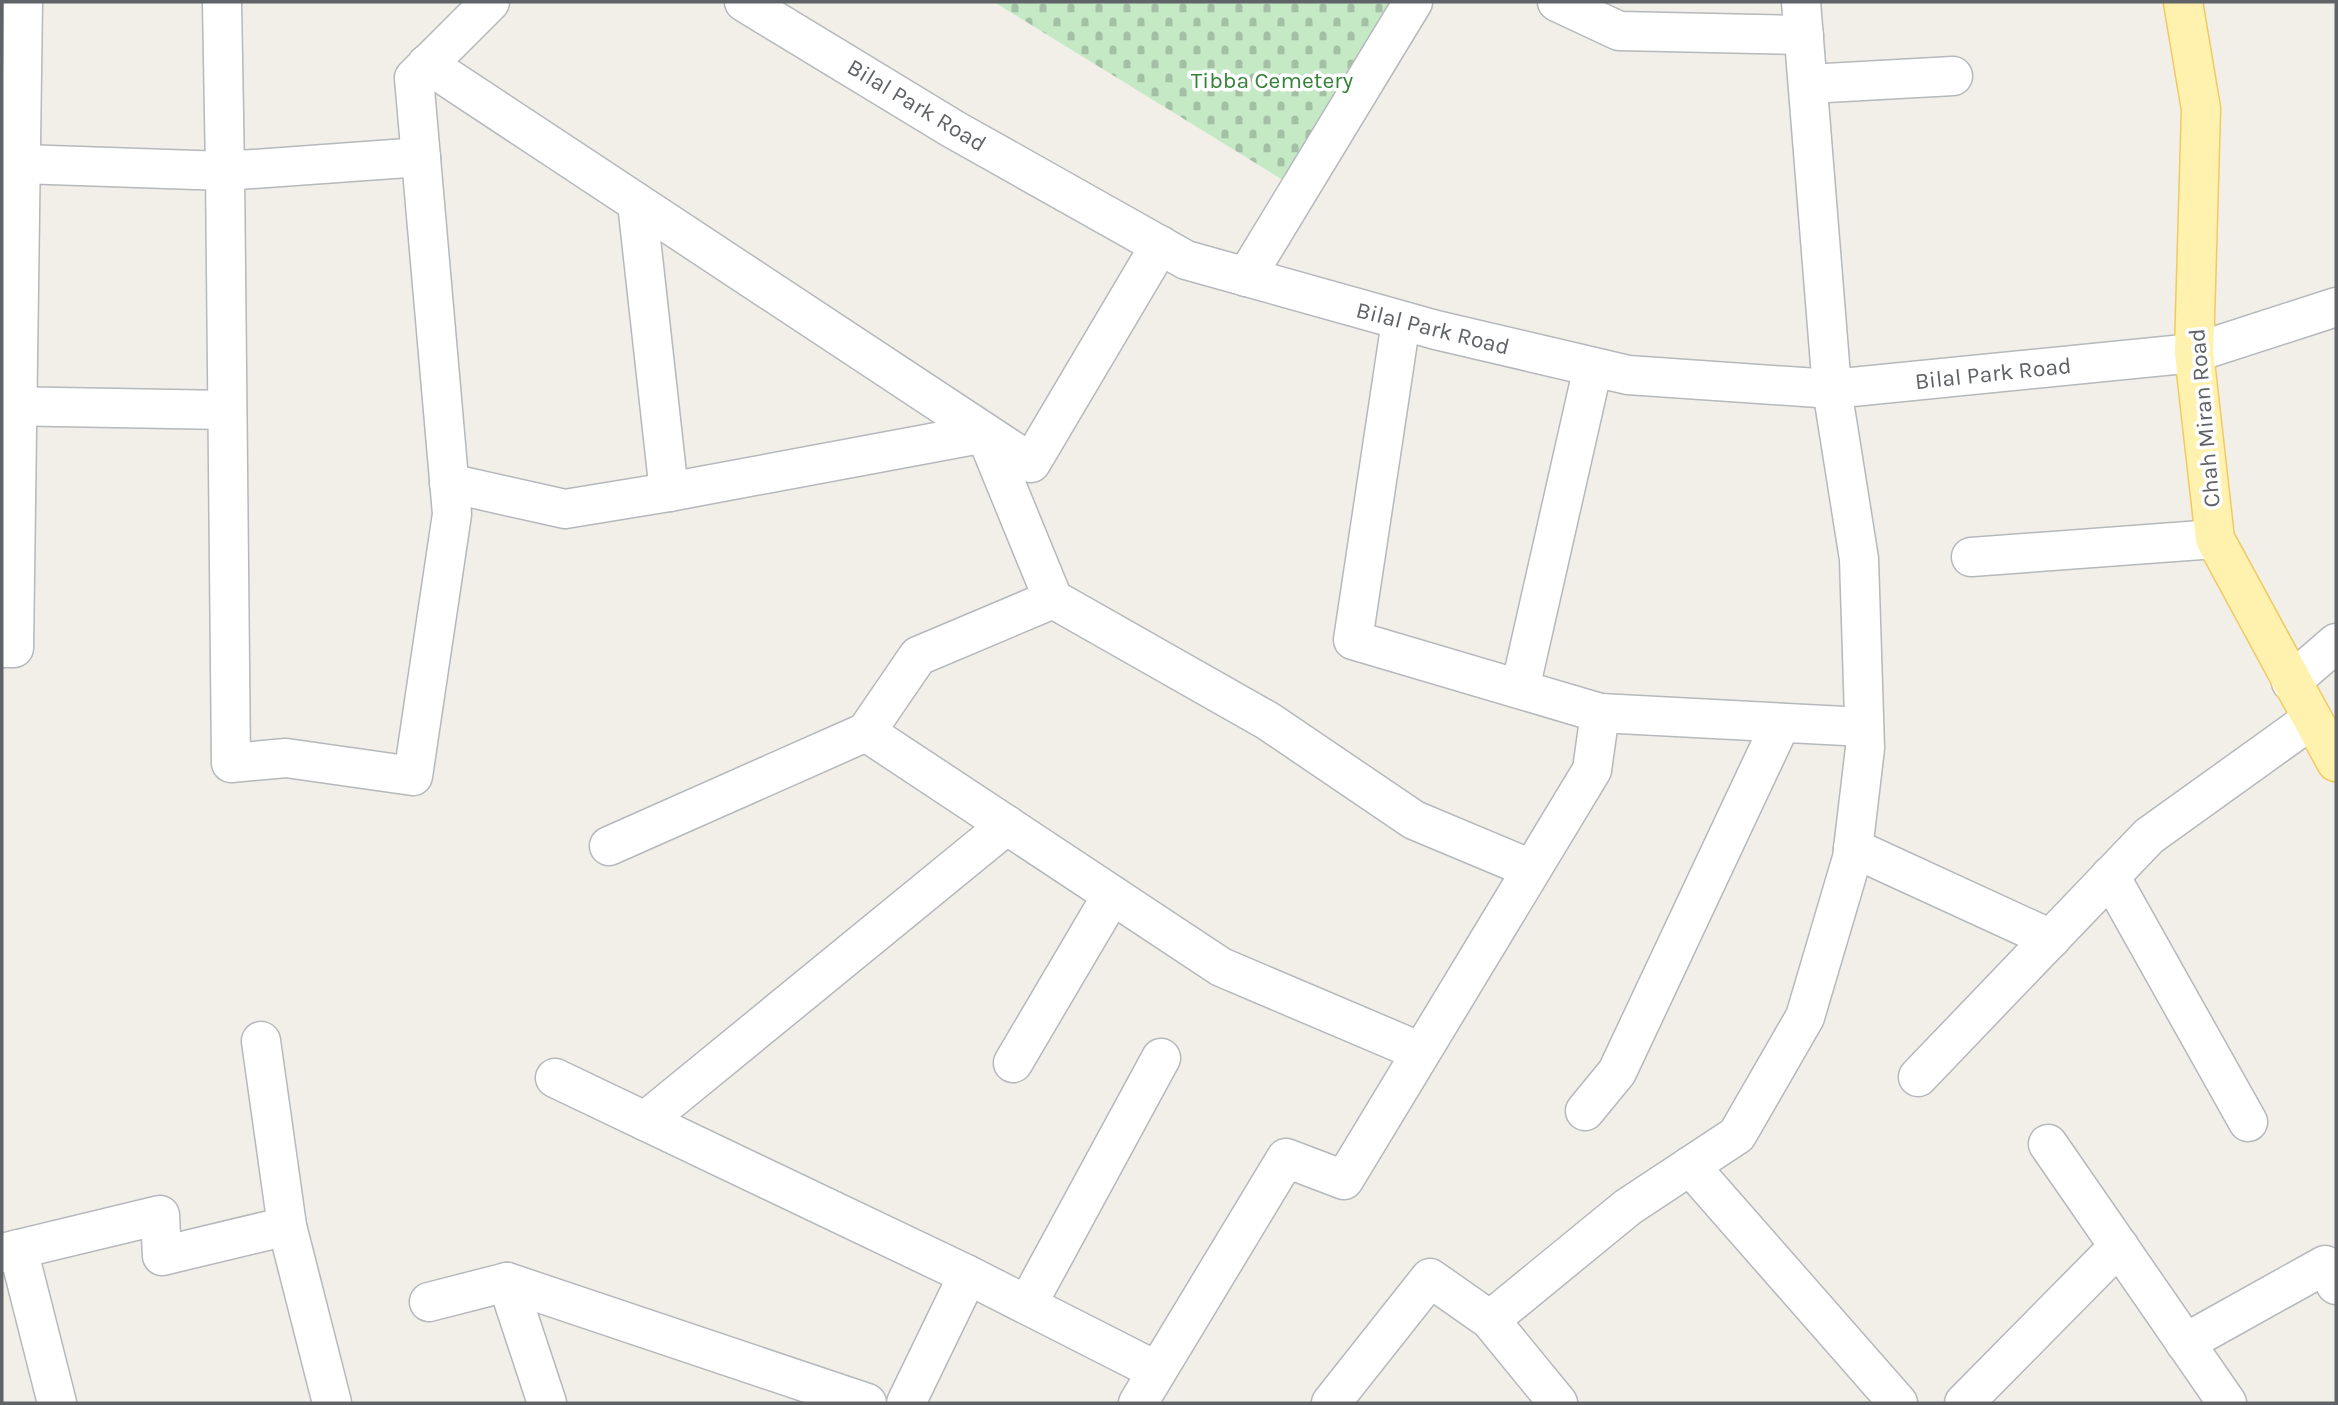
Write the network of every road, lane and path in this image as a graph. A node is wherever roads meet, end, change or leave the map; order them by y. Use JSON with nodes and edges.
{"nodes":[{"id":1,"x":23,"y":2,"type":"edge"},
{"id":2,"x":222,"y":2,"type":"edge"},
{"id":3,"x":491,"y":2,"type":"edge"},
{"id":4,"x":744,"y":2,"type":"edge"},
{"id":5,"x":1413,"y":2,"type":"edge"},
{"id":6,"x":1558,"y":2,"type":"edge"},
{"id":7,"x":2183,"y":2,"type":"edge"},
{"id":8,"x":1611,"y":13,"type":"edge"},
{"id":9,"x":1802,"y":18,"type":"edge"},
{"id":10,"x":428,"y":64,"type":"junction"},
{"id":11,"x":1954,"y":76,"type":"dead end"},
{"id":12,"x":12,"y":80,"type":"edge"},
{"id":13,"x":1808,"y":84,"type":"junction"},
{"id":14,"x":421,"y":157,"type":"junction"},
{"id":15,"x":21,"y":164,"type":"junction"},
{"id":16,"x":225,"y":170,"type":"junction"},
{"id":17,"x":637,"y":203,"type":"junction"},
{"id":18,"x":1160,"y":245,"type":"junction"},
{"id":19,"x":1246,"y":277,"type":"junction"},
{"id":20,"x":2336,"y":307,"type":"edge"},
{"id":21,"x":1401,"y":321,"type":"junction"},
{"id":22,"x":2194,"y":353,"type":"junction"},
{"id":23,"x":1593,"y":367,"type":"junction"},
{"id":24,"x":1832,"y":389,"type":"junction"},
{"id":25,"x":10,"y":406,"type":"edge"},
{"id":26,"x":227,"y":411,"type":"junction"},
{"id":27,"x":985,"y":433,"type":"junction"},
{"id":28,"x":449,"y":483,"type":"junction"},
{"id":29,"x":669,"y":492,"type":"junction"},
{"id":30,"x":2215,"y":539,"type":"junction"},
{"id":31,"x":1970,"y":556,"type":"dead end"},
{"id":32,"x":1053,"y":598,"type":"junction"},
{"id":33,"x":2336,"y":643,"type":"edge"},
{"id":34,"x":8,"y":648,"type":"edge"},
{"id":35,"x":2291,"y":682,"type":"junction"},
{"id":36,"x":1520,"y":690,"type":"junction"},
{"id":37,"x":1600,"y":713,"type":"junction"},
{"id":38,"x":2312,"y":719,"type":"junction"},
{"id":39,"x":1781,"y":723,"type":"junction"},
{"id":40,"x":1864,"y":727,"type":"junction"},
{"id":41,"x":866,"y":732,"type":"junction"},
{"id":42,"x":2336,"y":762,"type":"edge"},
{"id":43,"x":1007,"y":825,"type":"junction"},
{"id":44,"x":610,"y":846,"type":"dead end"},
{"id":45,"x":1853,"y":848,"type":"junction"},
{"id":46,"x":1531,"y":869,"type":"junction"},
{"id":47,"x":2110,"y":876,"type":"junction"},
{"id":48,"x":1112,"y":895,"type":"junction"},
{"id":49,"x":2051,"y":939,"type":"junction"},
{"id":50,"x":261,"y":1041,"type":"dead end"},
{"id":51,"x":1421,"y":1052,"type":"junction"},
{"id":52,"x":1161,"y":1058,"type":"dead end"},
{"id":53,"x":1013,"y":1063,"type":"dead end"},
{"id":54,"x":1918,"y":1077,"type":"dead end"},
{"id":55,"x":555,"y":1078,"type":"dead end"},
{"id":56,"x":1585,"y":1111,"type":"dead end"},
{"id":57,"x":645,"y":1121,"type":"junction"},
{"id":58,"x":2248,"y":1122,"type":"dead end"},
{"id":59,"x":2048,"y":1144,"type":"dead end"},
{"id":60,"x":1690,"y":1166,"type":"junction"},
{"id":61,"x":287,"y":1226,"type":"junction"},
{"id":62,"x":2119,"y":1246,"type":"junction"},
{"id":63,"x":10,"y":1251,"type":"edge"},
{"id":64,"x":968,"y":1275,"type":"junction"},
{"id":65,"x":507,"y":1282,"type":"junction"},
{"id":66,"x":2336,"y":1285,"type":"edge"},
{"id":67,"x":429,"y":1302,"type":"dead end"},
{"id":68,"x":1027,"y":1305,"type":"junction"},
{"id":69,"x":1490,"y":1320,"type":"junction"},
{"id":70,"x":2185,"y":1343,"type":"junction"},
{"id":71,"x":1157,"y":1371,"type":"junction"},
{"id":72,"x":57,"y":1403,"type":"edge"},
{"id":73,"x":332,"y":1403,"type":"edge"},
{"id":74,"x":547,"y":1403,"type":"edge"},
{"id":75,"x":867,"y":1403,"type":"edge"},
{"id":76,"x":906,"y":1403,"type":"edge"},
{"id":77,"x":1138,"y":1403,"type":"edge"},
{"id":78,"x":1331,"y":1403,"type":"edge"},
{"id":79,"x":1558,"y":1403,"type":"edge"},
{"id":80,"x":1898,"y":1403,"type":"edge"},
{"id":81,"x":1964,"y":1403,"type":"edge"},
{"id":82,"x":2227,"y":1403,"type":"edge"}],
"edges":[{"from":1,"to":12,"type":"street"},
{"from":2,"to":16,"type":"street"},
{"from":3,"to":10,"type":"street"},
{"from":4,"to":18,"type":"street","name":"Bilal Park Road"},
{"from":5,"to":19,"type":"street"},
{"from":6,"to":8,"type":"street"},
{"from":7,"to":22,"type":"main road","name":"Chah Miran Road"},
{"from":8,"to":9,"type":"street"},
{"from":9,"to":13,"type":"street"},
{"from":10,"to":14,"type":"street"},
{"from":10,"to":17,"type":"street"},
{"from":11,"to":13,"type":"street"},
{"from":12,"to":15,"type":"street"},
{"from":13,"to":24,"type":"street"},
{"from":14,"to":16,"type":"street"},
{"from":14,"to":28,"type":"street"},
{"from":15,"to":16,"type":"street"},
{"from":15,"to":25,"type":"street"},
{"from":16,"to":26,"type":"street"},
{"from":17,"to":27,"type":"street"},
{"from":17,"to":29,"type":"street"},
{"from":18,"to":19,"type":"street","name":"Bilal Park Road"},
{"from":18,"to":27,"type":"street"},
{"from":19,"to":21,"type":"street","name":"Bilal Park Road"},
{"from":20,"to":22,"type":"street","name":"Bilal Park Road"},
{"from":21,"to":23,"type":"street","name":"Bilal Park Road"},
{"from":21,"to":36,"type":"street"},
{"from":22,"to":24,"type":"street","name":"Bilal Park Road"},
{"from":22,"to":30,"type":"main road","name":"Chah Miran Road"},
{"from":23,"to":24,"type":"street","name":"Bilal Park Road"},
{"from":23,"to":36,"type":"street"},
{"from":24,"to":40,"type":"street"},
{"from":25,"to":26,"type":"street"},
{"from":25,"to":34,"type":"street"},
{"from":26,"to":28,"type":"street"},
{"from":27,"to":29,"type":"street"},
{"from":27,"to":32,"type":"street"},
{"from":28,"to":29,"type":"street"},
{"from":30,"to":31,"type":"street"},
{"from":30,"to":35,"type":"main road","name":"Chah Miran Road"},
{"from":32,"to":41,"type":"street"},
{"from":32,"to":46,"type":"street"},
{"from":33,"to":35,"type":"street"},
{"from":35,"to":38,"type":"main road","name":"Chah Miran Road"},
{"from":36,"to":37,"type":"street"},
{"from":37,"to":39,"type":"street"},
{"from":37,"to":46,"type":"street"},
{"from":38,"to":42,"type":"main road","name":"Chah Miran Road"},
{"from":38,"to":47,"type":"street"},
{"from":39,"to":40,"type":"street"},
{"from":39,"to":56,"type":"street"},
{"from":40,"to":45,"type":"street"},
{"from":41,"to":43,"type":"street"},
{"from":41,"to":44,"type":"street"},
{"from":43,"to":48,"type":"street"},
{"from":43,"to":57,"type":"street"},
{"from":45,"to":49,"type":"street"},
{"from":45,"to":60,"type":"street"},
{"from":46,"to":51,"type":"street"},
{"from":47,"to":49,"type":"street"},
{"from":47,"to":58,"type":"street"},
{"from":48,"to":51,"type":"street"},
{"from":48,"to":53,"type":"street"},
{"from":49,"to":54,"type":"street"},
{"from":50,"to":61,"type":"street"},
{"from":51,"to":71,"type":"street"},
{"from":52,"to":68,"type":"street"},
{"from":55,"to":57,"type":"street"},
{"from":57,"to":64,"type":"street"},
{"from":59,"to":62,"type":"street"},
{"from":60,"to":69,"type":"street"},
{"from":60,"to":80,"type":"street"},
{"from":61,"to":63,"type":"street"},
{"from":61,"to":73,"type":"street"},
{"from":62,"to":70,"type":"street"},
{"from":62,"to":81,"type":"street"},
{"from":63,"to":72,"type":"street"},
{"from":64,"to":68,"type":"street"},
{"from":64,"to":76,"type":"street"},
{"from":65,"to":67,"type":"street"},
{"from":65,"to":74,"type":"street"},
{"from":65,"to":75,"type":"street"},
{"from":66,"to":70,"type":"street"},
{"from":68,"to":71,"type":"street"},
{"from":69,"to":78,"type":"street"},
{"from":69,"to":79,"type":"street"},
{"from":70,"to":82,"type":"street"},
{"from":71,"to":77,"type":"street"}]}
